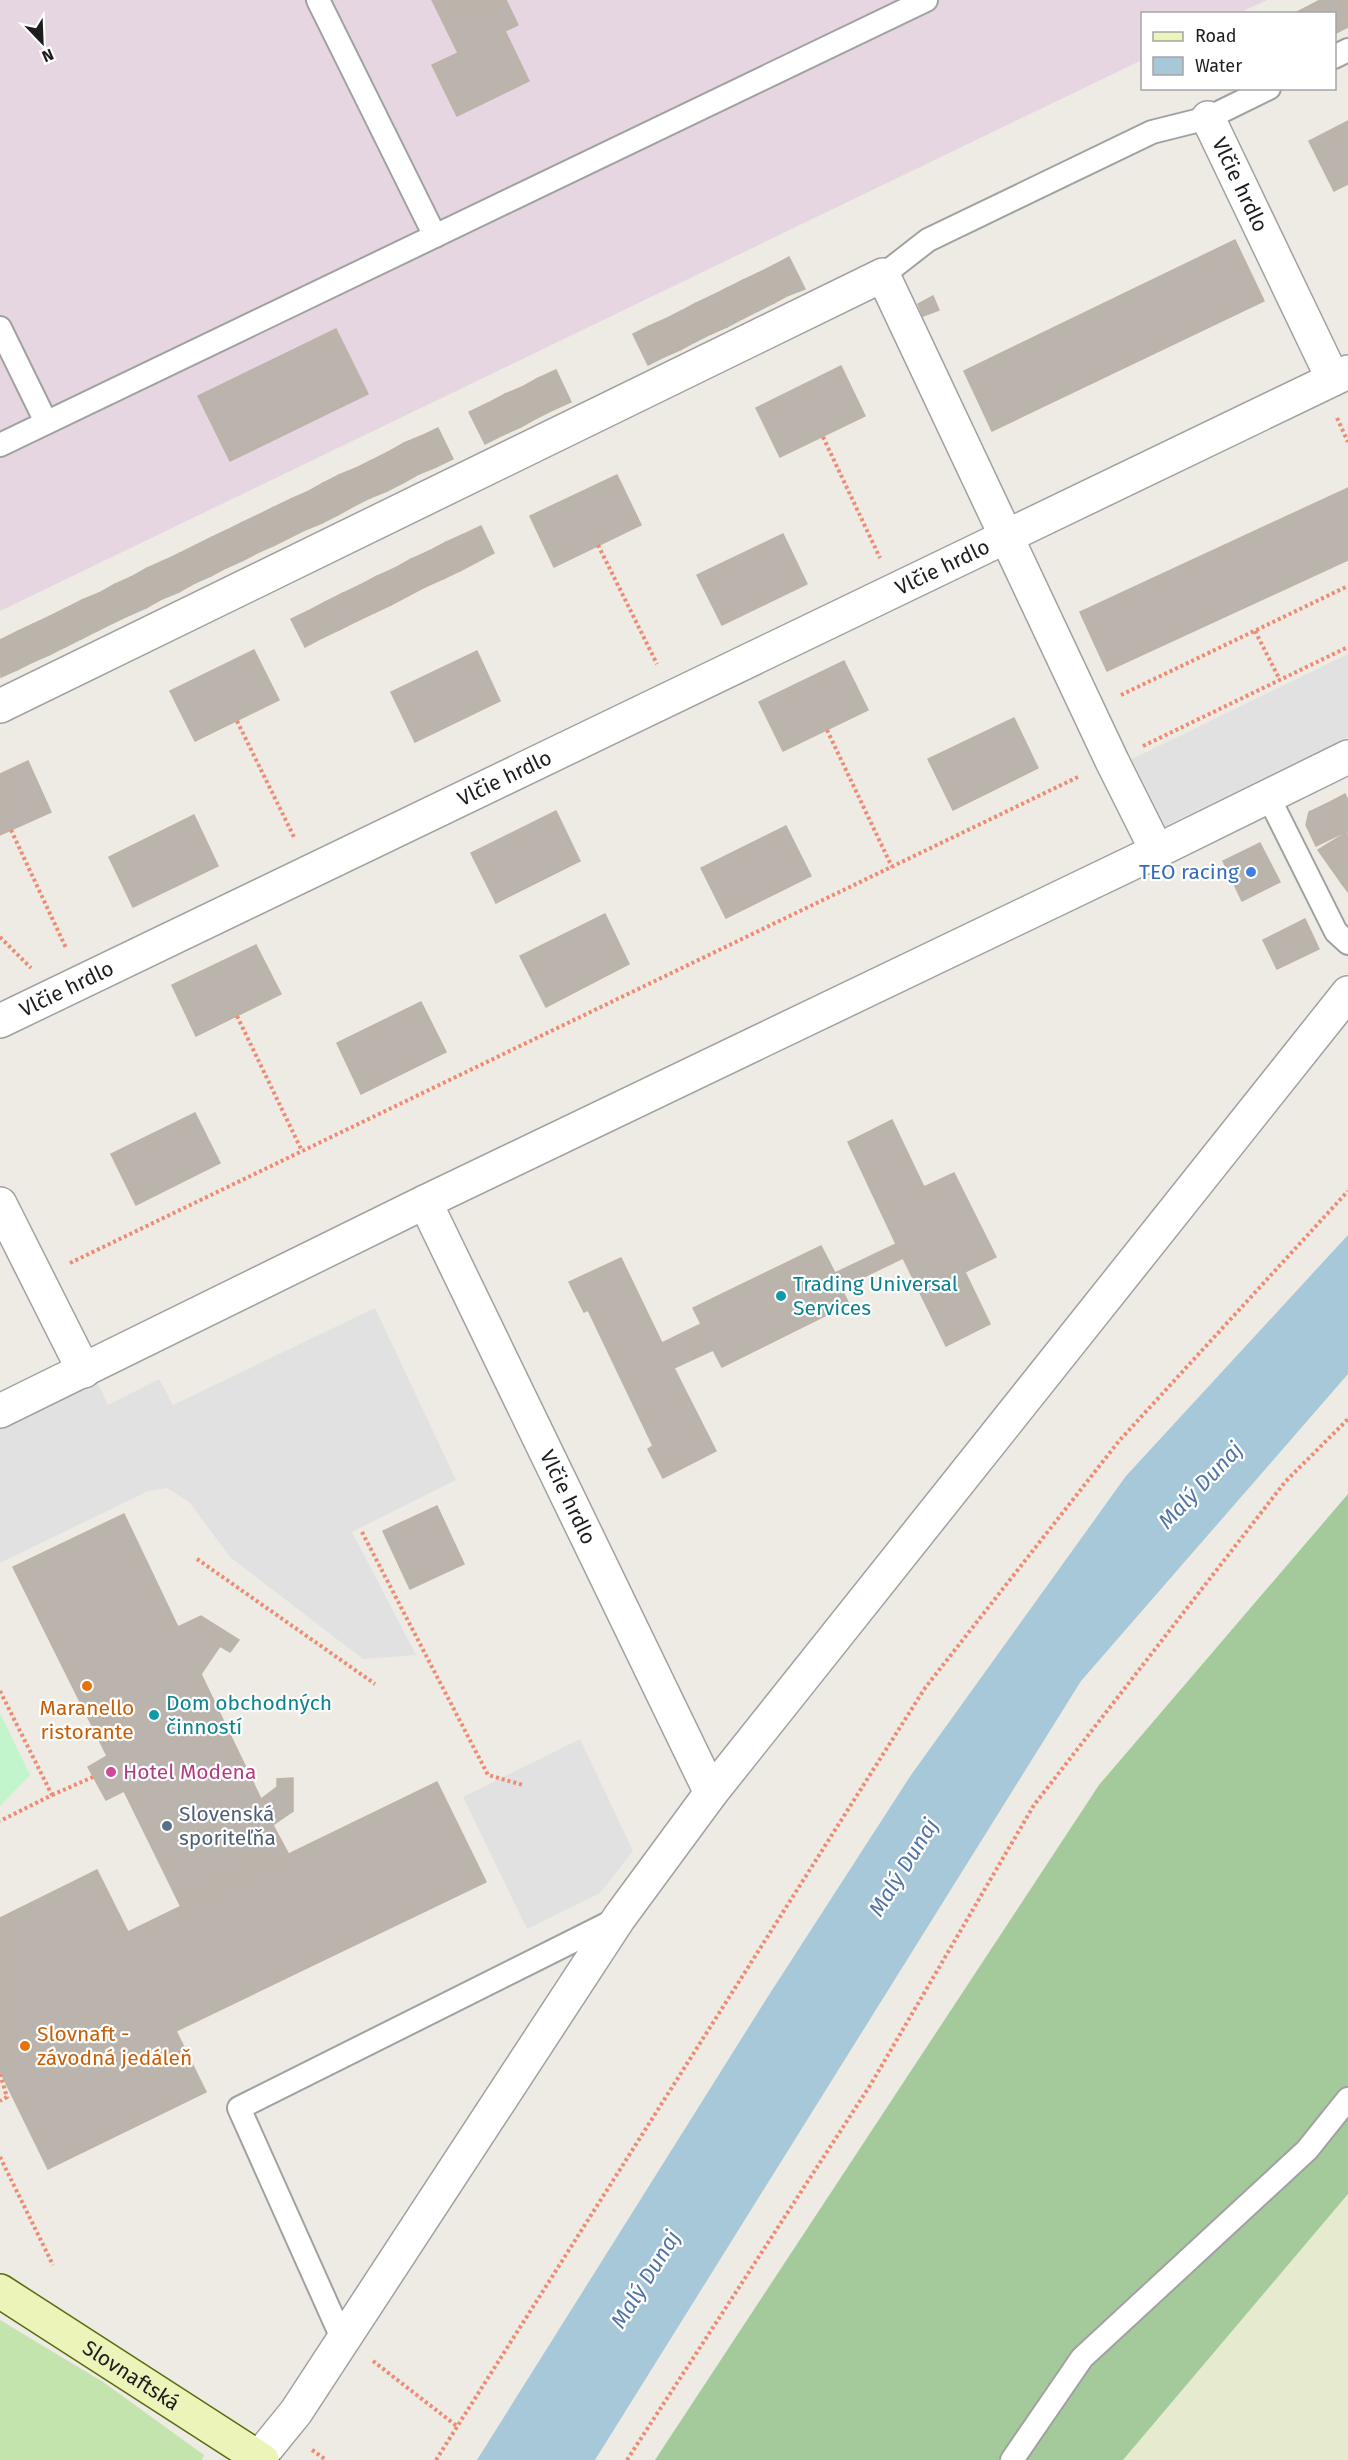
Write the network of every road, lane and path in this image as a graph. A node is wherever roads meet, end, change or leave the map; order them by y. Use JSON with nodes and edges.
{"nodes":[{"id":1,"x":318,"y":0,"type":"edge"},
{"id":2,"x":926,"y":0,"type":"edge"},
{"id":3,"x":1265,"y":90,"type":"edge"},
{"id":4,"x":1208,"y":118,"type":"junction"},
{"id":5,"x":435,"y":236,"type":"junction"},
{"id":6,"x":883,"y":275,"type":"junction"},
{"id":7,"x":0,"y":328,"type":"edge"},
{"id":8,"x":1341,"y":375,"type":"edge"},
{"id":9,"x":46,"y":422,"type":"junction"},
{"id":10,"x":823,"y":437,"type":"dead end"},
{"id":11,"x":0,"y":445,"type":"edge"},
{"id":12,"x":1008,"y":537,"type":"junction"},
{"id":13,"x":598,"y":545,"type":"dead end"},
{"id":14,"x":1348,"y":586,"type":"edge"},
{"id":15,"x":895,"y":591,"type":"junction"},
{"id":16,"x":1256,"y":631,"type":"junction"},
{"id":17,"x":1348,"y":647,"type":"edge"},
{"id":18,"x":1280,"y":680,"type":"junction"},
{"id":19,"x":674,"y":697,"type":"junction"},
{"id":20,"x":0,"y":706,"type":"edge"},
{"id":21,"x":1088,"y":711,"type":"junction"},
{"id":22,"x":237,"y":721,"type":"dead end"},
{"id":23,"x":826,"y":730,"type":"dead end"},
{"id":24,"x":1348,"y":757,"type":"edge"},
{"id":25,"x":1112,"y":761,"type":"junction"},
{"id":26,"x":1269,"y":796,"type":"junction"},
{"id":27,"x":11,"y":830,"type":"dead end"},
{"id":28,"x":1157,"y":851,"type":"junction"},
{"id":29,"x":892,"y":867,"type":"junction"},
{"id":30,"x":311,"y":872,"type":"junction"},
{"id":31,"x":1348,"y":943,"type":"edge"},
{"id":32,"x":81,"y":982,"type":"junction"},
{"id":33,"x":1348,"y":993,"type":"edge"},
{"id":34,"x":237,"y":1016,"type":"dead end"},
{"id":35,"x":0,"y":1021,"type":"edge"},
{"id":36,"x":302,"y":1151,"type":"junction"},
{"id":37,"x":1348,"y":1191,"type":"edge"},
{"id":38,"x":425,"y":1202,"type":"junction"},
{"id":39,"x":0,"y":1204,"type":"edge"},
{"id":40,"x":37,"y":1279,"type":"junction"},
{"id":41,"x":84,"y":1371,"type":"junction"},
{"id":42,"x":0,"y":1411,"type":"edge"},
{"id":43,"x":1348,"y":1419,"type":"edge"},
{"id":44,"x":362,"y":1532,"type":"dead end"},
{"id":45,"x":197,"y":1559,"type":"dead end"},
{"id":46,"x":375,"y":1684,"type":"dead end"},
{"id":47,"x":0,"y":1691,"type":"edge"},
{"id":48,"x":93,"y":1777,"type":"dead end"},
{"id":49,"x":522,"y":1785,"type":"dead end"},
{"id":50,"x":711,"y":1792,"type":"junction"},
{"id":51,"x":52,"y":1795,"type":"junction"},
{"id":52,"x":0,"y":1821,"type":"edge"},
{"id":53,"x":619,"y":1918,"type":"junction"},
{"id":54,"x":0,"y":2074,"type":"edge"},
{"id":55,"x":1348,"y":2099,"type":"edge"},
{"id":56,"x":0,"y":2101,"type":"edge"},
{"id":57,"x":0,"y":2157,"type":"edge"},
{"id":58,"x":53,"y":2265,"type":"dead end"},
{"id":59,"x":0,"y":2291,"type":"edge"},
{"id":60,"x":354,"y":2347,"type":"junction"},
{"id":61,"x":458,"y":2427,"type":"junction"},
{"id":62,"x":259,"y":2459,"type":"edge"},
{"id":63,"x":436,"y":2460,"type":"edge"},
{"id":64,"x":627,"y":2460,"type":"edge"},
{"id":65,"x":1012,"y":2460,"type":"edge"}],
"edges":[{"from":1,"to":5,"type":"lane"},
{"from":2,"to":5,"type":"lane"},
{"from":3,"to":4,"type":"lane","name":"Vlčie hrdlo"},
{"from":4,"to":6,"type":"lane","name":"Vlčie hrdlo"},
{"from":4,"to":8,"type":"street","name":"Vlčie hrdlo"},
{"from":5,"to":9,"type":"lane"},
{"from":6,"to":12,"type":"street","name":"Vlčie hrdlo"},
{"from":6,"to":20,"type":"street","name":"Vlčie hrdlo"},
{"from":7,"to":9,"type":"lane"},
{"from":8,"to":12,"type":"street","name":"Vlčie hrdlo"},
{"from":9,"to":11,"type":"lane"},
{"from":10,"to":15,"type":"path"},
{"from":12,"to":15,"type":"street","name":"Vlčie hrdlo"},
{"from":12,"to":21,"type":"street","name":"Vlčie hrdlo"},
{"from":13,"to":19,"type":"path"},
{"from":14,"to":16,"type":"path"},
{"from":15,"to":19,"type":"street","name":"Vlčie hrdlo"},
{"from":16,"to":18,"type":"path"},
{"from":16,"to":21,"type":"path"},
{"from":17,"to":18,"type":"path"},
{"from":18,"to":25,"type":"path"},
{"from":19,"to":30,"type":"street","name":"Vlčie hrdlo"},
{"from":21,"to":25,"type":"street","name":"Vlčie hrdlo"},
{"from":22,"to":30,"type":"path"},
{"from":23,"to":29,"type":"path"},
{"from":24,"to":26,"type":"street"},
{"from":25,"to":28,"type":"street","name":"Vlčie hrdlo"},
{"from":25,"to":29,"type":"path"},
{"from":26,"to":28,"type":"street"},
{"from":26,"to":31,"type":"lane"},
{"from":27,"to":32,"type":"path"},
{"from":28,"to":38,"type":"street"},
{"from":29,"to":36,"type":"path"},
{"from":30,"to":32,"type":"street","name":"Vlčie hrdlo"},
{"from":32,"to":35,"type":"street","name":"Vlčie hrdlo"},
{"from":33,"to":50,"type":"street"},
{"from":34,"to":36,"type":"path"},
{"from":36,"to":40,"type":"path"},
{"from":37,"to":61,"type":"path"},
{"from":38,"to":41,"type":"street"},
{"from":38,"to":50,"type":"street","name":"Vlčie hrdlo"},
{"from":39,"to":40,"type":"street"},
{"from":40,"to":41,"type":"street"},
{"from":41,"to":42,"type":"street"},
{"from":43,"to":64,"type":"path"},
{"from":44,"to":49,"type":"path"},
{"from":45,"to":46,"type":"path"},
{"from":47,"to":51,"type":"path"},
{"from":48,"to":51,"type":"path"},
{"from":50,"to":53,"type":"street"},
{"from":51,"to":52,"type":"path"},
{"from":53,"to":60,"type":"street"},
{"from":53,"to":60,"type":"lane"},
{"from":54,"to":56,"type":"path"},
{"from":55,"to":65,"type":"lane"},
{"from":57,"to":58,"type":"path"},
{"from":59,"to":62,"type":"main road","name":"Slovnaftská"},
{"from":60,"to":61,"type":"path"},
{"from":60,"to":62,"type":"street"},
{"from":61,"to":63,"type":"path"}]}
